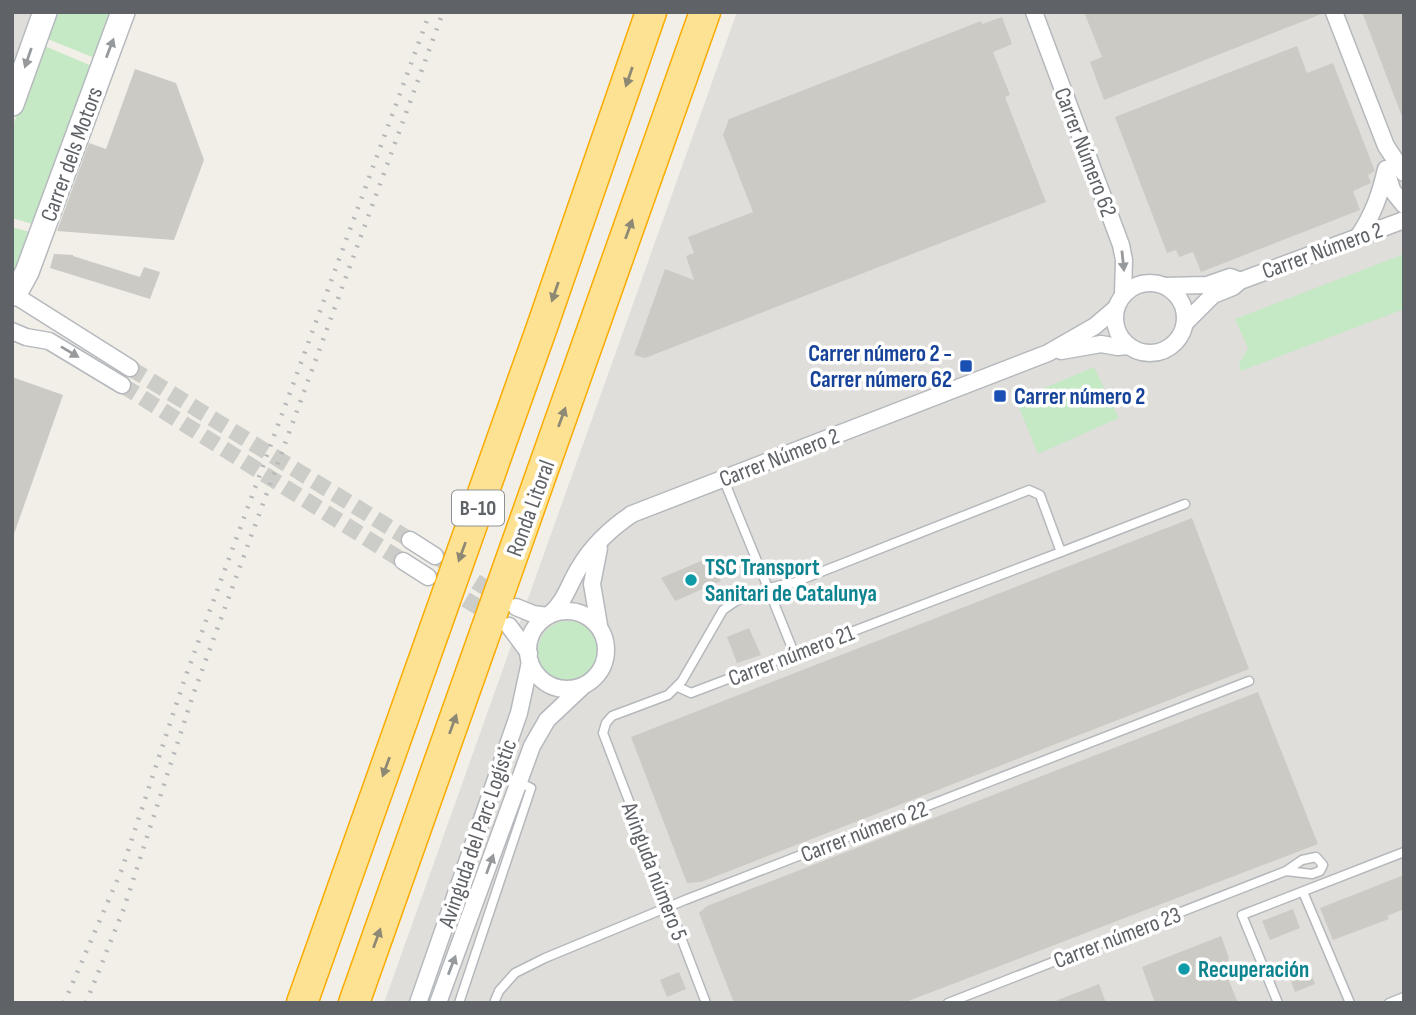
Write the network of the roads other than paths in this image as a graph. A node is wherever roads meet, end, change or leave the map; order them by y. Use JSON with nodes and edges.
{"nodes":[{"id":1,"x":45,"y":12,"type":"edge"},
{"id":2,"x":123,"y":12,"type":"edge"},
{"id":3,"x":651,"y":12,"type":"edge"},
{"id":4,"x":705,"y":12,"type":"edge"},
{"id":5,"x":1034,"y":12,"type":"edge"},
{"id":6,"x":1334,"y":12,"type":"edge"},
{"id":7,"x":12,"y":104,"type":"edge"},
{"id":8,"x":1386,"y":146,"type":"junction"},
{"id":9,"x":1404,"y":164,"type":"edge"},
{"id":10,"x":1385,"y":169,"type":"junction"},
{"id":11,"x":1404,"y":173,"type":"edge"},
{"id":12,"x":1404,"y":205,"type":"edge"},
{"id":13,"x":1404,"y":220,"type":"edge"},
{"id":14,"x":1358,"y":237,"type":"junction"},
{"id":15,"x":1240,"y":281,"type":"junction"},
{"id":16,"x":1165,"y":286,"type":"junction"},
{"id":17,"x":14,"y":299,"type":"edge"},
{"id":18,"x":1119,"y":301,"type":"junction"},
{"id":19,"x":1185,"y":323,"type":"junction"},
{"id":20,"x":12,"y":331,"type":"edge"},
{"id":21,"x":1129,"y":346,"type":"junction"},
{"id":22,"x":1048,"y":353,"type":"junction"},
{"id":23,"x":130,"y":368,"type":"tunnel mouth"},
{"id":24,"x":122,"y":385,"type":"tunnel mouth"},
{"id":25,"x":723,"y":478,"type":"junction"},
{"id":26,"x":1185,"y":504,"type":"dead end"},
{"id":27,"x":602,"y":539,"type":"junction"},
{"id":28,"x":410,"y":541,"type":"tunnel mouth"},
{"id":29,"x":1061,"y":552,"type":"junction"},
{"id":30,"x":435,"y":556,"type":"tunnel mouth"},
{"id":31,"x":402,"y":561,"type":"tunnel mouth"},
{"id":32,"x":428,"y":577,"type":"tunnel mouth"},
{"id":33,"x":768,"y":588,"type":"junction"},
{"id":34,"x":516,"y":607,"type":"tunnel mouth"},
{"id":35,"x":549,"y":615,"type":"junction"},
{"id":36,"x":509,"y":626,"type":"tunnel mouth"},
{"id":37,"x":599,"y":626,"type":"junction"},
{"id":38,"x":794,"y":653,"type":"junction"},
{"id":39,"x":529,"y":658,"type":"junction"},
{"id":40,"x":1250,"y":681,"type":"dead end"},
{"id":41,"x":582,"y":687,"type":"junction"},
{"id":42,"x":678,"y":687,"type":"junction"},
{"id":43,"x":604,"y":739,"type":"joint"},
{"id":44,"x":519,"y":782,"type":"junction"},
{"id":45,"x":1404,"y":852,"type":"edge"},
{"id":46,"x":1286,"y":871,"type":"dead end"},
{"id":47,"x":1303,"y":892,"type":"junction"},
{"id":48,"x":670,"y":907,"type":"junction"},
{"id":49,"x":1404,"y":997,"type":"edge"},
{"id":50,"x":302,"y":1003,"type":"edge"},
{"id":51,"x":354,"y":1003,"type":"edge"},
{"id":52,"x":418,"y":1003,"type":"edge"},
{"id":53,"x":439,"y":1003,"type":"edge"},
{"id":54,"x":459,"y":1003,"type":"edge"},
{"id":55,"x":494,"y":1003,"type":"edge"},
{"id":56,"x":706,"y":1003,"type":"edge"},
{"id":57,"x":948,"y":1003,"type":"edge"},
{"id":58,"x":1279,"y":1003,"type":"edge"},
{"id":59,"x":1350,"y":1003,"type":"edge"},
{"id":60,"x":1389,"y":1003,"type":"edge"}],
"edges":[{"from":1,"to":7,"type":"street","one_way":true},
{"from":17,"to":2,"type":"street","name":"Carrer dels Motors","one_way":true},
{"from":3,"to":50,"type":"highway","number":"B-10","one_way":true},
{"from":51,"to":4,"type":"highway","name":"Ronda Litoral","number":"B-10","one_way":true},
{"from":5,"to":18,"type":"street","name":"Carrer Número 62","one_way":true},
{"from":6,"to":8,"type":"street"},
{"from":8,"to":9,"type":"street"},
{"from":8,"to":10,"type":"street"},
{"from":8,"to":11,"type":"street"},
{"from":10,"to":12,"type":"street"},
{"from":10,"to":14,"type":"street"},
{"from":13,"to":14,"type":"street","name":"Carrer Número 2"},
{"from":14,"to":15,"type":"street","name":"Carrer Número 2"},
{"from":15,"to":16,"type":"street","name":"Carrer Número 2"},
{"from":15,"to":19,"type":"street","name":"Carrer Número 2"},
{"from":16,"to":18,"type":"street"},
{"from":16,"to":19,"type":"street"},
{"from":17,"to":23,"type":"street"},
{"from":18,"to":21,"type":"street"},
{"from":18,"to":22,"type":"street","name":"Carrer Número 2"},
{"from":19,"to":21,"type":"street"},
{"from":20,"to":24,"type":"street","one_way":true},
{"from":21,"to":22,"type":"street","name":"Carrer Número 2"},
{"from":22,"to":25,"type":"street","name":"Carrer Número 2"},
{"from":25,"to":27,"type":"street","name":"Carrer Número 2"},
{"from":25,"to":33,"type":"lane"},
{"from":26,"to":29,"type":"lane","name":"Carrer número 21"},
{"from":27,"to":35,"type":"street","name":"Carrer Número 2"},
{"from":27,"to":37,"type":"street"},
{"from":28,"to":30,"type":"street"},
{"from":29,"to":33,"type":"lane"},
{"from":29,"to":38,"type":"lane","name":"Carrer número 21"},
{"from":31,"to":32,"type":"street"},
{"from":33,"to":38,"type":"lane"},
{"from":33,"to":42,"type":"lane","name":"Carrer número 21"},
{"from":34,"to":35,"type":"street"},
{"from":35,"to":37,"type":"street"},
{"from":35,"to":39,"type":"street"},
{"from":36,"to":39,"type":"street"},
{"from":37,"to":41,"type":"street"},
{"from":38,"to":42,"type":"lane","name":"Carrer número 21"},
{"from":39,"to":41,"type":"street"},
{"from":39,"to":52,"type":"street","name":"Avinguda del Parc Logístic"},
{"from":40,"to":48,"type":"lane","name":"Carrer número 22"},
{"from":41,"to":44,"type":"street","name":"Avinguda del Parc Logístic"},
{"from":42,"to":43,"type":"lane","name":"Carrer número 21"},
{"from":43,"to":48,"type":"lane","name":"Avinguda número 5"},
{"from":53,"to":44,"type":"street","name":"Avinguda del Parc Logístic","one_way":true},
{"from":44,"to":54,"type":"lane"},
{"from":45,"to":47,"type":"lane"},
{"from":46,"to":57,"type":"lane","name":"Carrer número 23"},
{"from":47,"to":58,"type":"lane"},
{"from":47,"to":59,"type":"lane"},
{"from":48,"to":55,"type":"lane","name":"Carrer número 22"},
{"from":48,"to":56,"type":"lane","name":"Avinguda número 5"},
{"from":49,"to":60,"type":"lane"}]}
